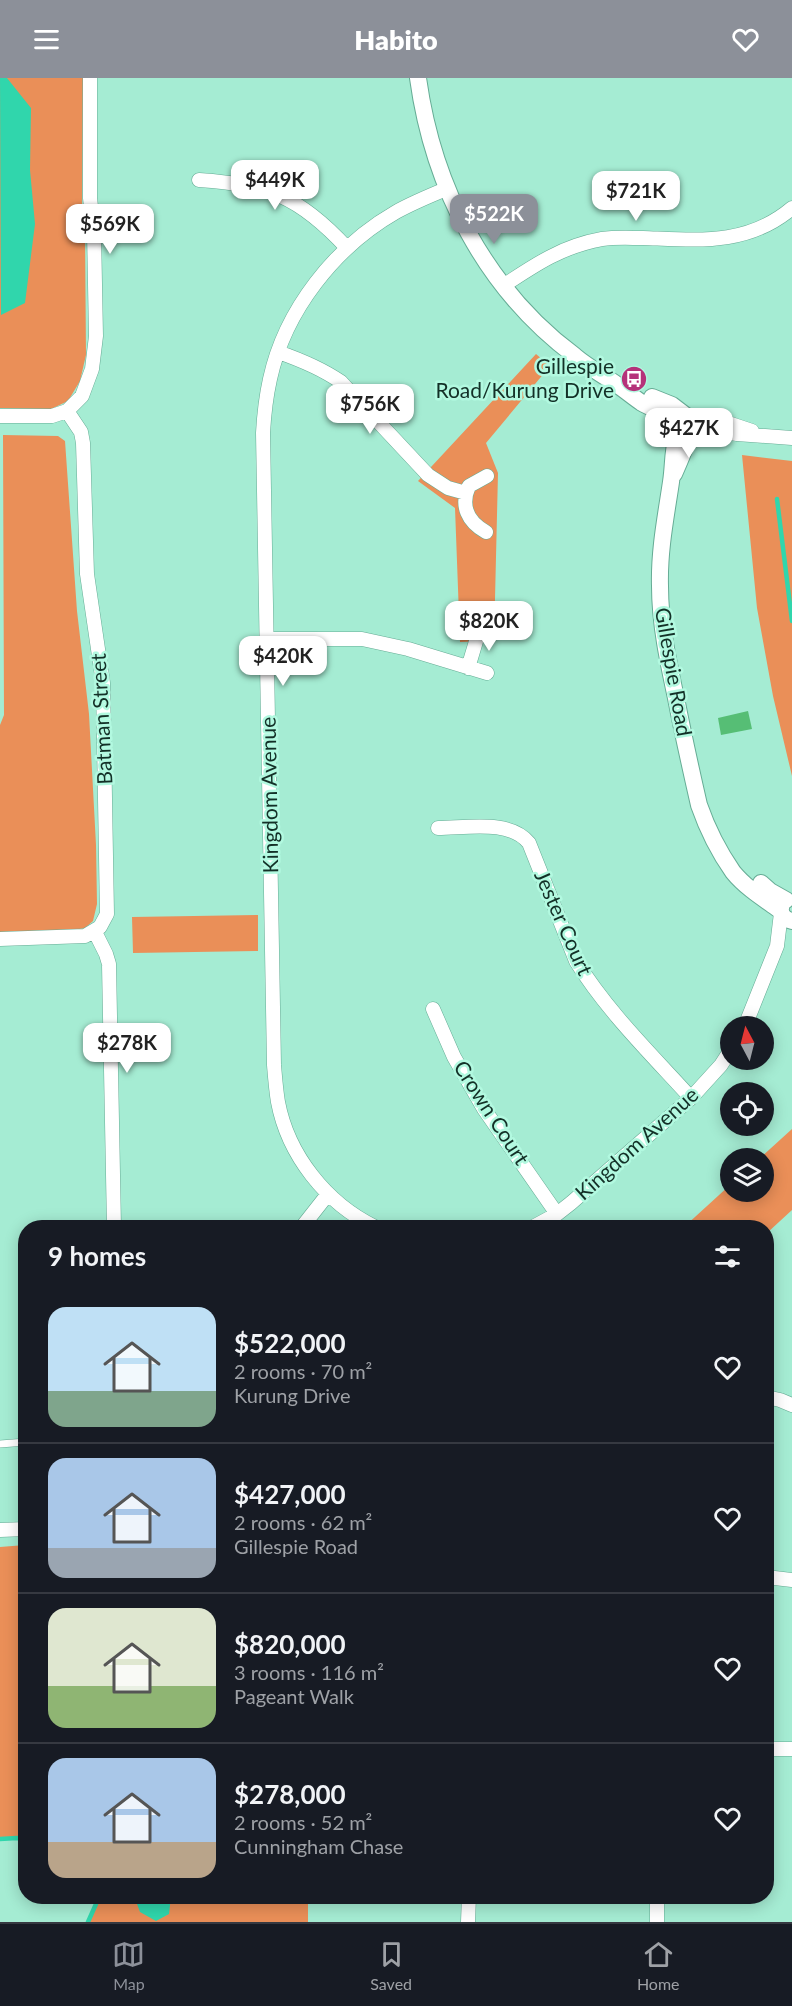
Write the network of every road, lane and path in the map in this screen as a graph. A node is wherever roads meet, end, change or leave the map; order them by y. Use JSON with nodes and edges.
{"nodes":[{"id":1,"x":90,"y":78,"type":"edge"},
{"id":2,"x":418,"y":78,"type":"edge"},
{"id":3,"x":199,"y":180,"type":"dead end"},
{"id":4,"x":446,"y":189,"type":"junction"},
{"id":5,"x":792,"y":208,"type":"edge"},
{"id":6,"x":347,"y":248,"type":"junction"},
{"id":7,"x":503,"y":286,"type":"junction"},
{"id":8,"x":278,"y":352,"type":"junction"},
{"id":9,"x":68,"y":411,"type":"junction"},
{"id":10,"x":0,"y":416,"type":"edge"},
{"id":11,"x":686,"y":425,"type":"junction"},
{"id":12,"x":792,"y":438,"type":"edge"},
{"id":13,"x":487,"y":476,"type":"dead end"},
{"id":14,"x":466,"y":493,"type":"junction"},
{"id":15,"x":486,"y":532,"type":"dead end"},
{"id":16,"x":480,"y":628,"type":"dead end"},
{"id":17,"x":267,"y":639,"type":"junction"},
{"id":18,"x":468,"y":668,"type":"junction"},
{"id":19,"x":487,"y":673,"type":"dead end"},
{"id":20,"x":438,"y":828,"type":"dead end"},
{"id":21,"x":786,"y":909,"type":"edge"},
{"id":22,"x":792,"y":926,"type":"edge"},
{"id":23,"x":95,"y":932,"type":"junction"},
{"id":24,"x":0,"y":939,"type":"edge"},
{"id":25,"x":777,"y":946,"type":"junction"},
{"id":26,"x":433,"y":1009,"type":"dead end"},
{"id":27,"x":749,"y":1016,"type":"edge"},
{"id":28,"x":720,"y":1066,"type":"edge"},
{"id":29,"x":691,"y":1098,"type":"junction"},
{"id":30,"x":328,"y":1194,"type":"junction"},
{"id":31,"x":556,"y":1214,"type":"junction"},
{"id":32,"x":114,"y":1220,"type":"edge"},
{"id":33,"x":308,"y":1220,"type":"edge"},
{"id":34,"x":364,"y":1220,"type":"edge"},
{"id":35,"x":545,"y":1220,"type":"edge"},
{"id":36,"x":774,"y":1399,"type":"edge"},
{"id":37,"x":792,"y":1405,"type":"edge"},
{"id":38,"x":18,"y":1443,"type":"edge"},
{"id":39,"x":0,"y":1444,"type":"edge"},
{"id":40,"x":18,"y":1529,"type":"edge"},
{"id":41,"x":0,"y":1530,"type":"edge"},
{"id":42,"x":774,"y":1578,"type":"edge"},
{"id":43,"x":792,"y":1580,"type":"edge"},
{"id":44,"x":774,"y":1749,"type":"edge"},
{"id":45,"x":792,"y":1749,"type":"edge"},
{"id":46,"x":468,"y":1904,"type":"edge"},
{"id":47,"x":657,"y":1904,"type":"edge"},
{"id":48,"x":468,"y":1922,"type":"edge"},
{"id":49,"x":657,"y":1922,"type":"edge"}],
"edges":[{"from":1,"to":9,"type":"street"},
{"from":2,"to":4,"type":"street"},
{"from":3,"to":6,"type":"street"},
{"from":4,"to":6,"type":"street","name":"Kingdom Avenue"},
{"from":4,"to":7,"type":"street"},
{"from":5,"to":7,"type":"street"},
{"from":6,"to":8,"type":"street","name":"Kingdom Avenue"},
{"from":7,"to":11,"type":"street"},
{"from":8,"to":14,"type":"street"},
{"from":8,"to":17,"type":"street","name":"Kingdom Avenue"},
{"from":9,"to":10,"type":"street"},
{"from":9,"to":23,"type":"street","name":"Batman Street"},
{"from":11,"to":12,"type":"street"},
{"from":11,"to":21,"type":"street","name":"Gillespie Road"},
{"from":13,"to":14,"type":"street"},
{"from":14,"to":15,"type":"street"},
{"from":16,"to":18,"type":"street"},
{"from":17,"to":18,"type":"street"},
{"from":17,"to":30,"type":"street","name":"Kingdom Avenue"},
{"from":18,"to":19,"type":"street"},
{"from":20,"to":29,"type":"street","name":"Jester Court"},
{"from":21,"to":25,"type":"street"},
{"from":22,"to":25,"type":"street"},
{"from":23,"to":24,"type":"street"},
{"from":23,"to":32,"type":"street"},
{"from":25,"to":27,"type":"street"},
{"from":26,"to":31,"type":"street","name":"Crown Court"},
{"from":28,"to":29,"type":"street","name":"Kingdom Avenue"},
{"from":29,"to":31,"type":"street","name":"Kingdom Avenue"},
{"from":30,"to":33,"type":"street"},
{"from":30,"to":34,"type":"street","name":"Kingdom Avenue"},
{"from":31,"to":35,"type":"street","name":"Kingdom Avenue"},
{"from":36,"to":37,"type":"street"},
{"from":38,"to":39,"type":"lane"},
{"from":40,"to":41,"type":"street"},
{"from":42,"to":43,"type":"street"},
{"from":44,"to":45,"type":"street"},
{"from":46,"to":48,"type":"street"},
{"from":47,"to":49,"type":"street"}]}
